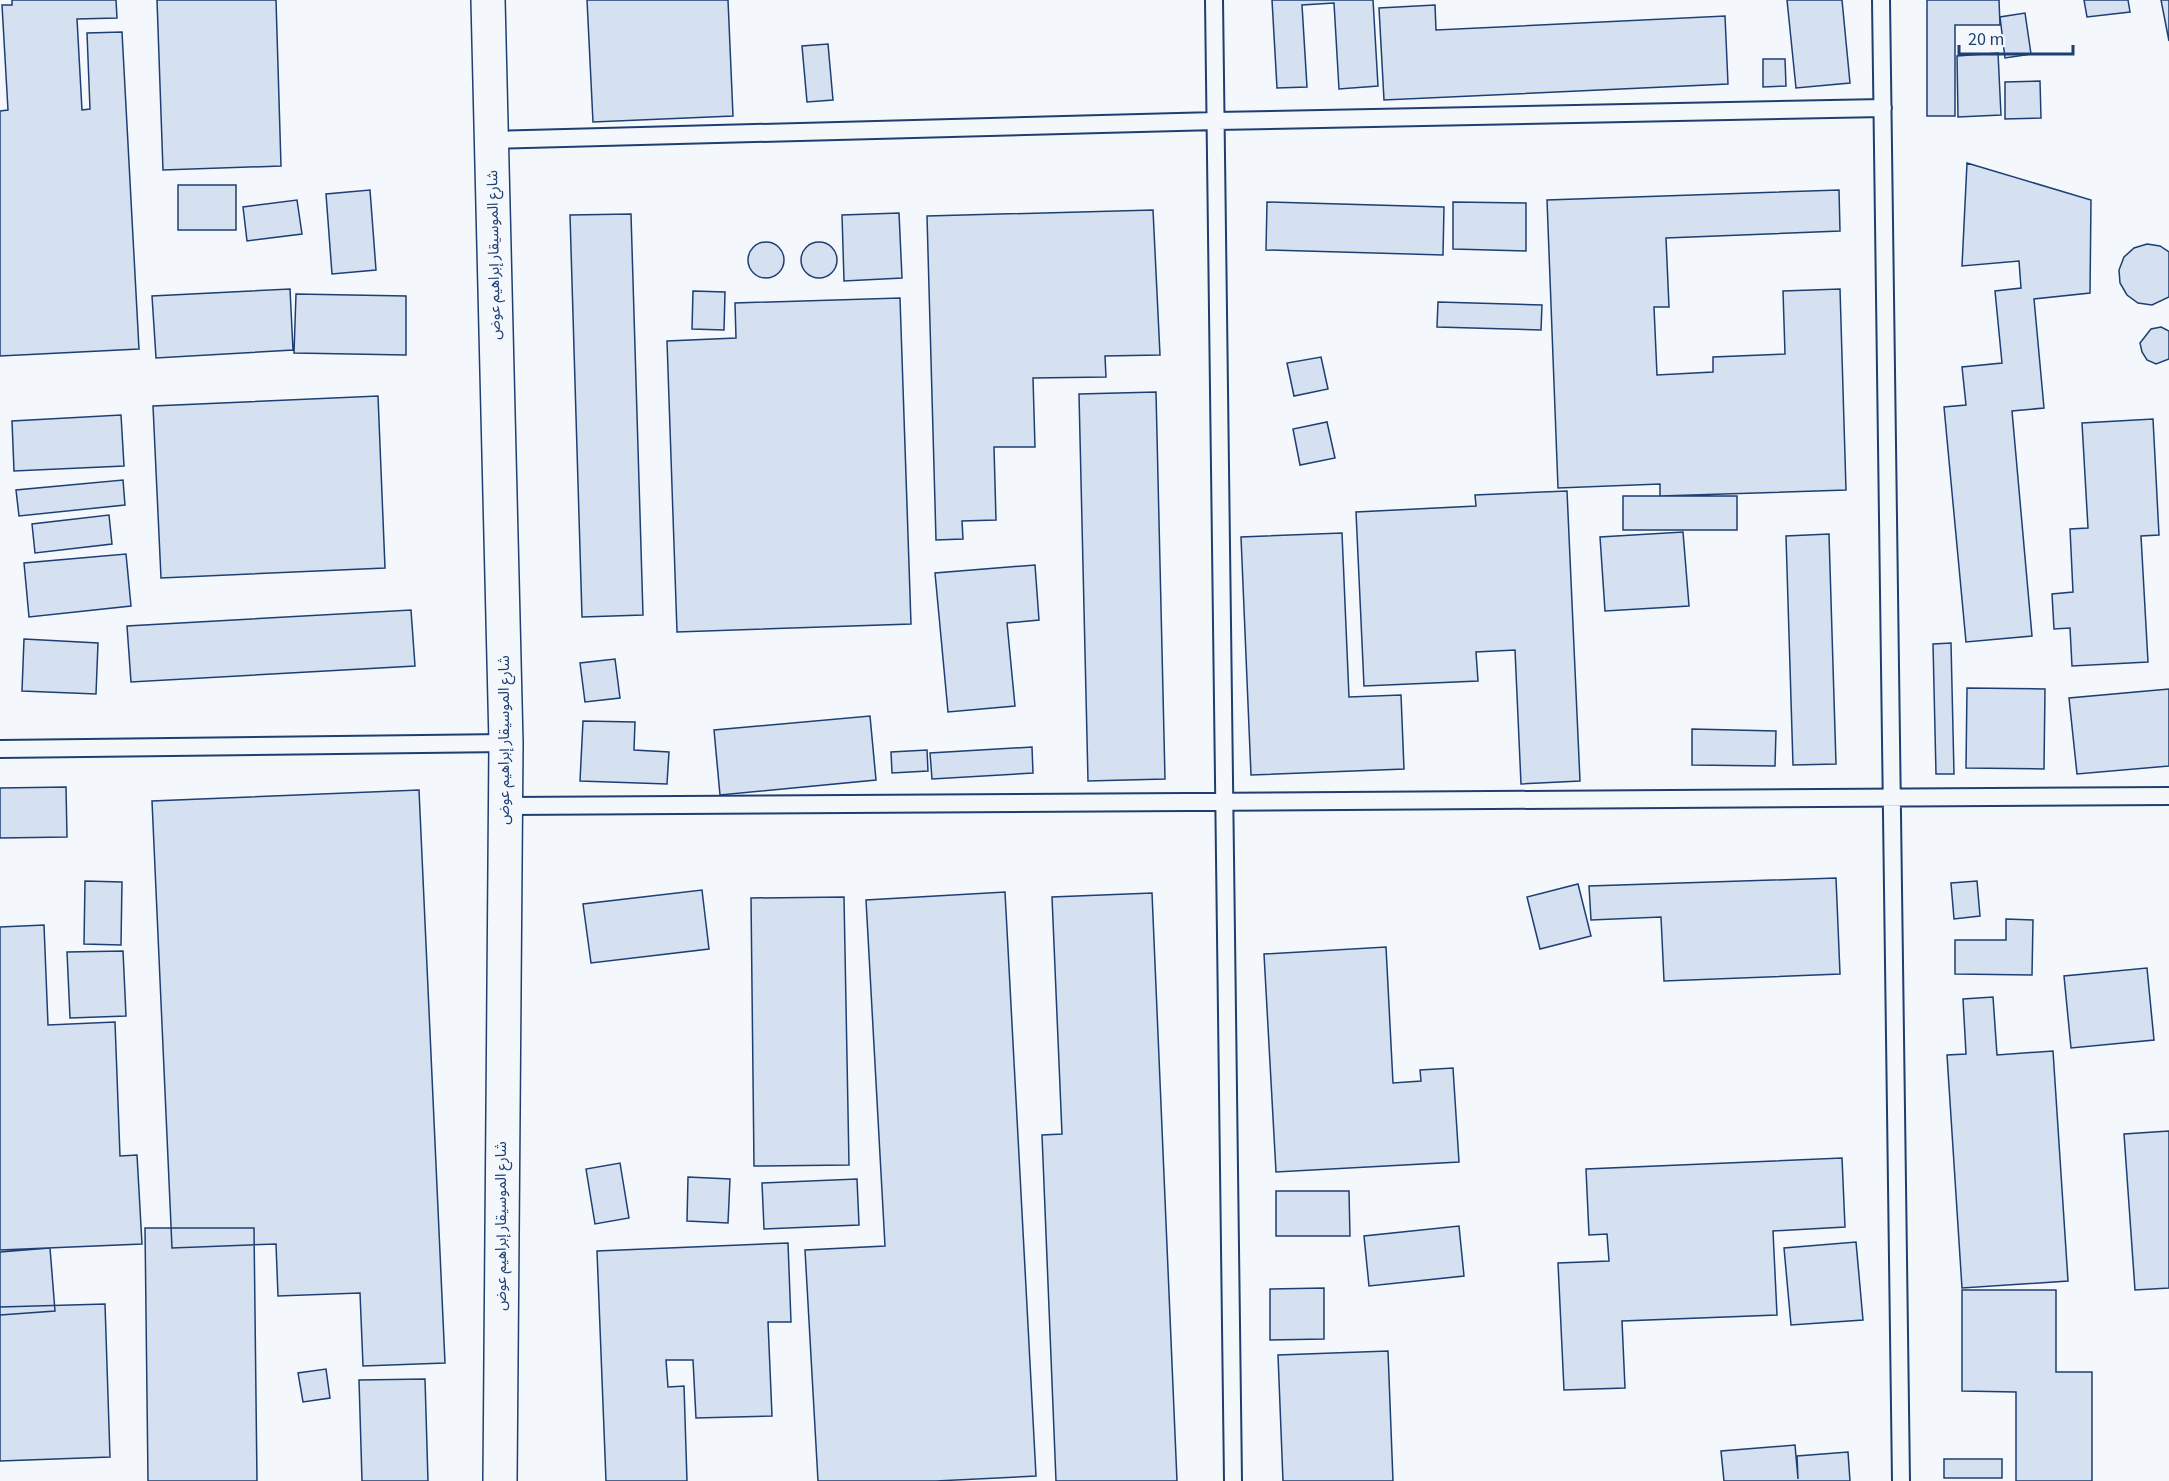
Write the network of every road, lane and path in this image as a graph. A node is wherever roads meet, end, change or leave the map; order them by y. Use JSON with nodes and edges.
{"nodes":[{"id":1,"x":488,"y":0,"type":"edge"},
{"id":2,"x":1214,"y":0,"type":"edge"},
{"id":3,"x":1881,"y":0,"type":"edge"},
{"id":4,"x":1883,"y":108,"type":"junction"},
{"id":5,"x":1216,"y":121,"type":"junction"},
{"id":6,"x":491,"y":140,"type":"junction"},
{"id":7,"x":506,"y":743,"type":"junction"},
{"id":8,"x":0,"y":749,"type":"edge"},
{"id":9,"x":2169,"y":796,"type":"edge"},
{"id":10,"x":1892,"y":799,"type":"junction"},
{"id":11,"x":1225,"y":801,"type":"junction"},
{"id":12,"x":505,"y":806,"type":"junction"},
{"id":13,"x":500,"y":1481,"type":"edge"},
{"id":14,"x":1233,"y":1481,"type":"edge"},
{"id":15,"x":1901,"y":1481,"type":"edge"}],
"edges":[{"from":1,"to":6,"type":"street","name":"شارع الموسيقار إبراهيم عوض"},
{"from":2,"to":5,"type":"lane"},
{"from":3,"to":4,"type":"lane"},
{"from":4,"to":5,"type":"lane"},
{"from":4,"to":10,"type":"lane"},
{"from":5,"to":6,"type":"lane"},
{"from":5,"to":11,"type":"lane"},
{"from":6,"to":7,"type":"street","name":"شارع الموسيقار إبراهيم عوض"},
{"from":7,"to":8,"type":"lane"},
{"from":7,"to":12,"type":"street","name":"شارع الموسيقار إبراهيم عوض"},
{"from":9,"to":10,"type":"lane"},
{"from":10,"to":11,"type":"lane"},
{"from":10,"to":15,"type":"lane"},
{"from":11,"to":12,"type":"lane"},
{"from":11,"to":14,"type":"lane"},
{"from":12,"to":13,"type":"street","name":"شارع الموسيقار إبراهيم عوض"}]}
